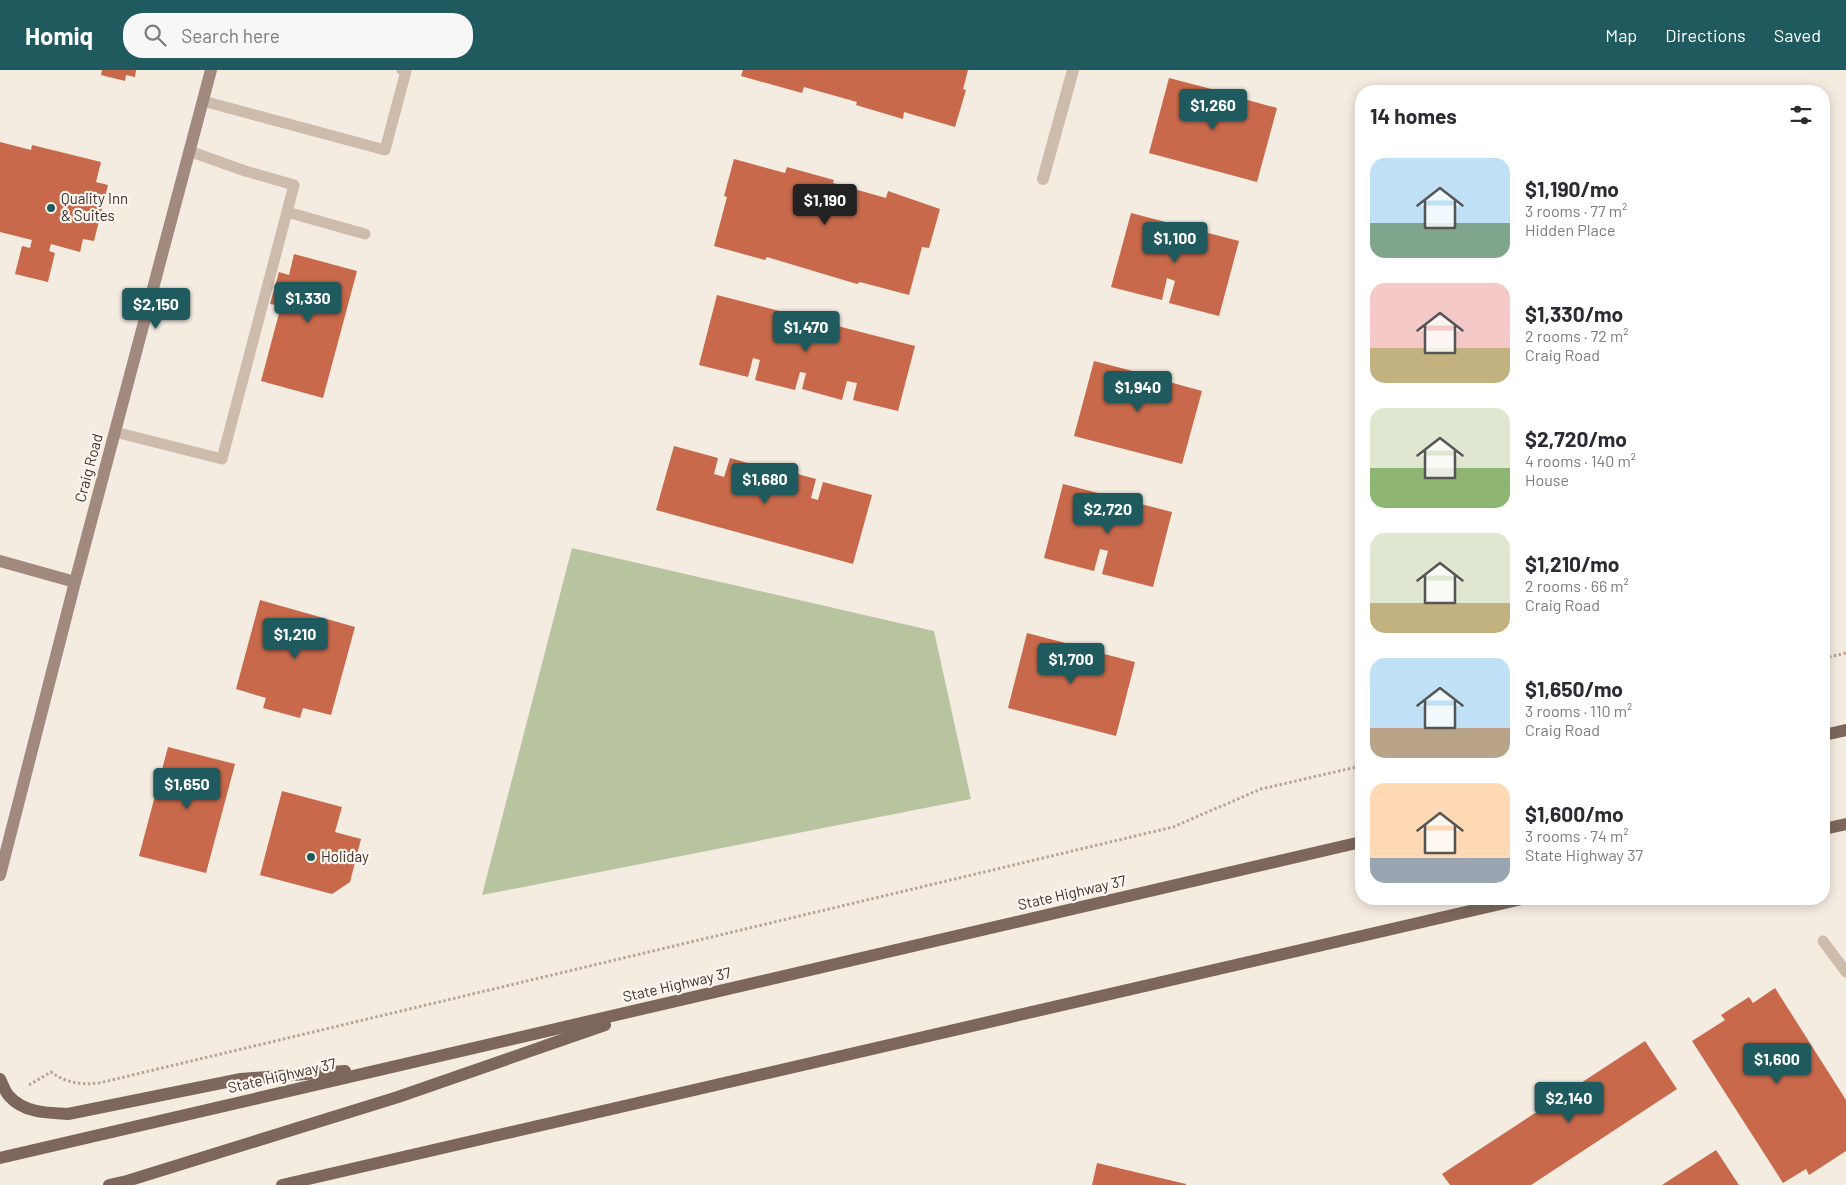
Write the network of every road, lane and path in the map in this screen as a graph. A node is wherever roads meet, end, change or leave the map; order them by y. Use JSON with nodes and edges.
{"nodes":[{"id":1,"x":211,"y":70,"type":"edge"},
{"id":2,"x":402,"y":70,"type":"edge"},
{"id":3,"x":1073,"y":70,"type":"edge"},
{"id":4,"x":203,"y":101,"type":"junction"},
{"id":5,"x":190,"y":151,"type":"junction"},
{"id":6,"x":1043,"y":179,"type":"dead end"},
{"id":7,"x":287,"y":212,"type":"junction"},
{"id":8,"x":365,"y":234,"type":"dead end"},
{"id":9,"x":115,"y":432,"type":"junction"},
{"id":10,"x":0,"y":561,"type":"edge"},
{"id":11,"x":75,"y":582,"type":"junction"},
{"id":12,"x":1846,"y":653,"type":"edge"},
{"id":13,"x":1830,"y":657,"type":"edge"},
{"id":14,"x":1846,"y":730,"type":"edge"},
{"id":15,"x":1830,"y":734,"type":"edge"},
{"id":16,"x":1355,"y":767,"type":"edge"},
{"id":17,"x":1846,"y":824,"type":"edge"},
{"id":18,"x":1830,"y":828,"type":"edge"},
{"id":19,"x":1355,"y":843,"type":"edge"},
{"id":20,"x":0,"y":875,"type":"edge"},
{"id":21,"x":1496,"y":905,"type":"edge"},
{"id":22,"x":1823,"y":941,"type":"dead end"},
{"id":23,"x":1846,"y":972,"type":"edge"},
{"id":24,"x":667,"y":1004,"type":"junction"},
{"id":25,"x":385,"y":1068,"type":"junction"},
{"id":26,"x":0,"y":1079,"type":"edge"},
{"id":27,"x":9,"y":1096,"type":"junction"},
{"id":28,"x":0,"y":1158,"type":"edge"},
{"id":29,"x":109,"y":1185,"type":"edge"},
{"id":30,"x":282,"y":1185,"type":"edge"}],
"edges":[{"from":1,"to":4,"type":"street","name":"Craig Road"},
{"from":2,"to":4,"type":"lane"},
{"from":3,"to":6,"type":"street"},
{"from":4,"to":5,"type":"street","name":"Craig Road"},
{"from":5,"to":7,"type":"lane"},
{"from":5,"to":9,"type":"street","name":"Craig Road"},
{"from":7,"to":8,"type":"lane"},
{"from":7,"to":9,"type":"lane"},
{"from":9,"to":11,"type":"street","name":"Craig Road"},
{"from":10,"to":11,"type":"street"},
{"from":11,"to":20,"type":"street","name":"Craig Road"},
{"from":12,"to":13,"type":"path"},
{"from":14,"to":15,"type":"main road"},
{"from":16,"to":27,"type":"path"},
{"from":17,"to":18,"type":"main road"},
{"from":19,"to":24,"type":"main road","name":"State Highway 37"},
{"from":21,"to":30,"type":"main road"},
{"from":22,"to":23,"type":"lane"},
{"from":24,"to":25,"type":"main road","name":"State Highway 37"},
{"from":24,"to":29,"type":"main road"},
{"from":25,"to":27,"type":"main road"},
{"from":25,"to":28,"type":"main road","name":"State Highway 37"},
{"from":26,"to":27,"type":"main road"}]}
